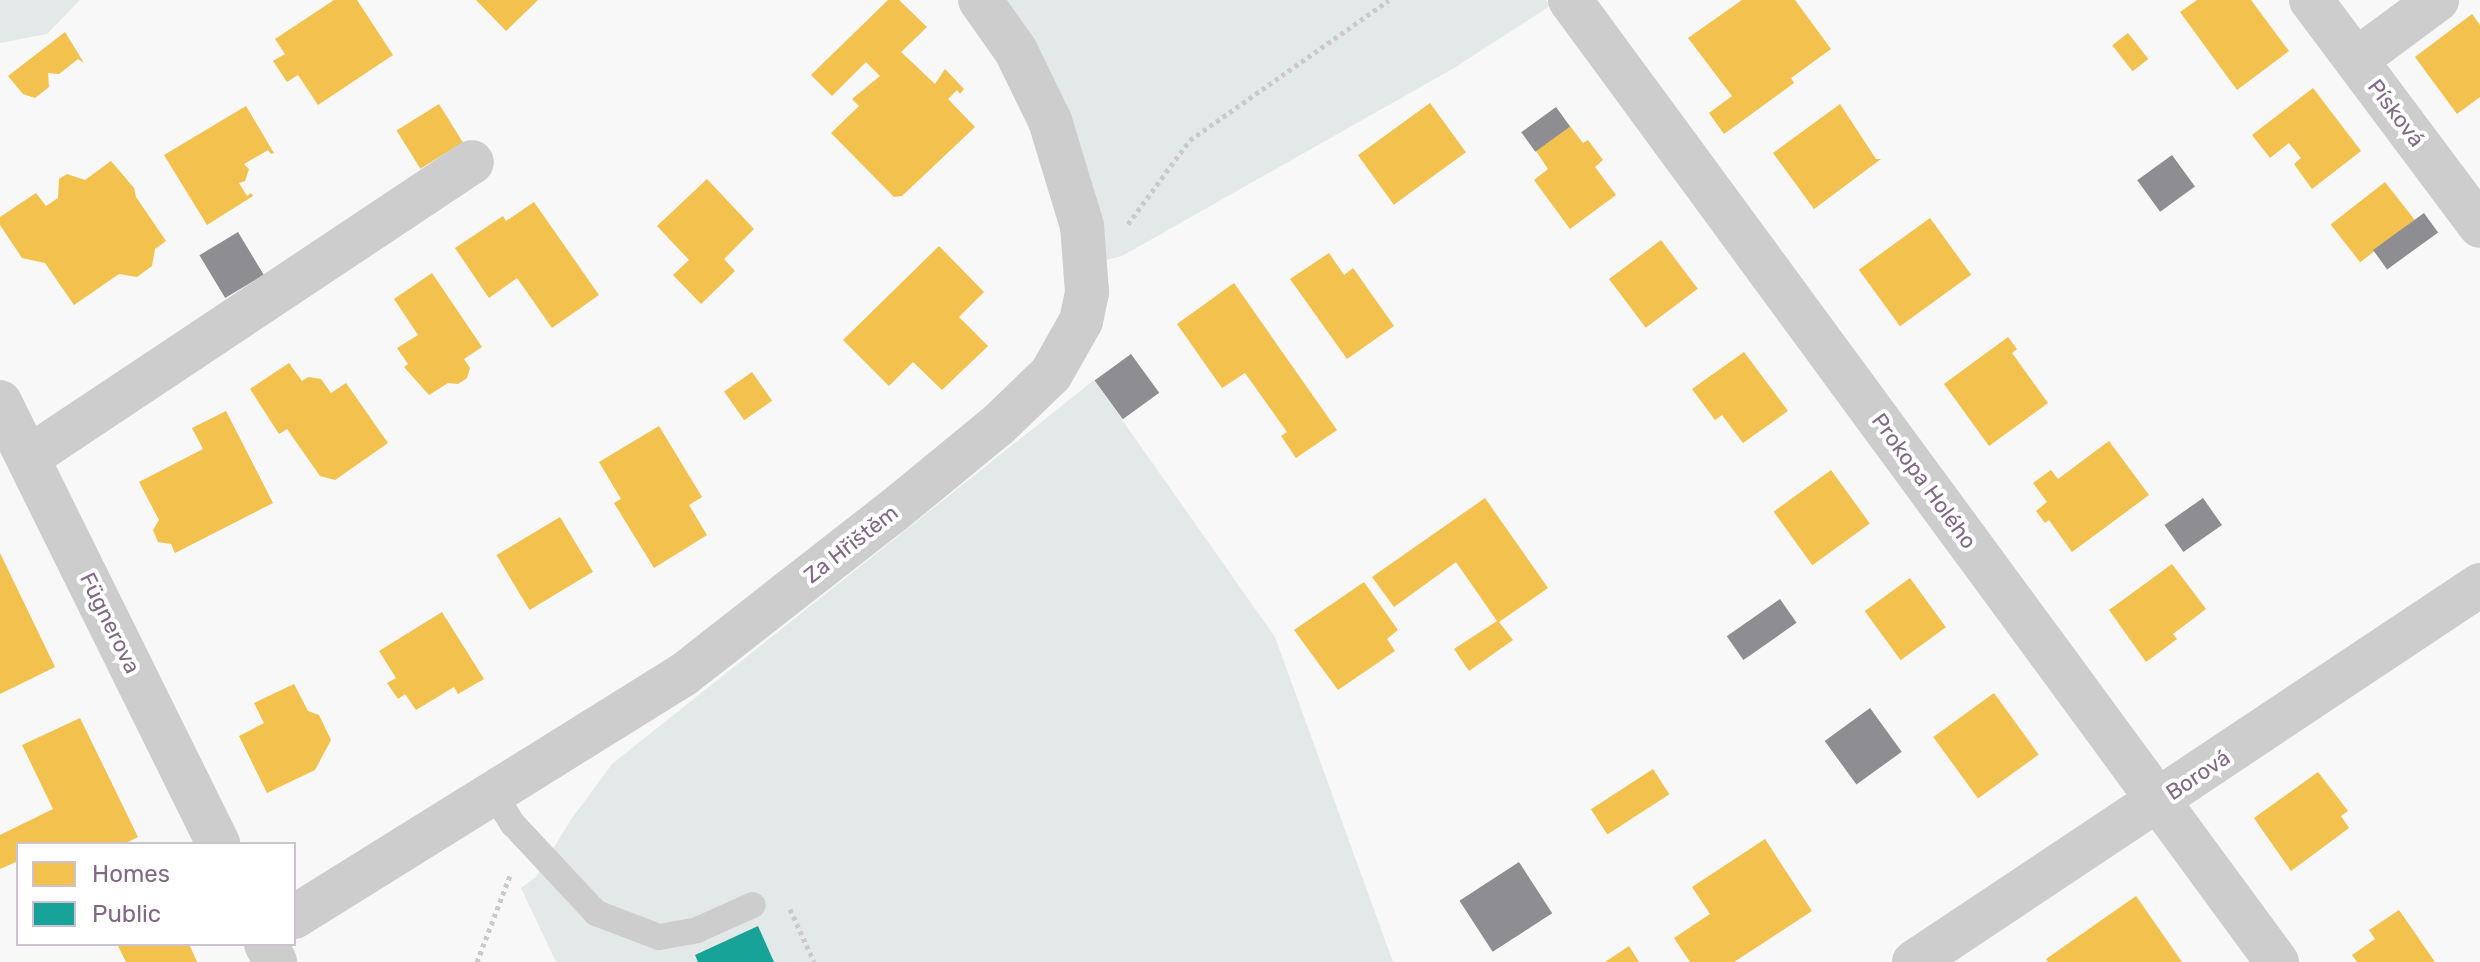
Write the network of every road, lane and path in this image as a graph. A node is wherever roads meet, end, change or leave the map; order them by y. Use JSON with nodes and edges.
{"nodes":[{"id":1,"x":980,"y":0,"type":"edge"},
{"id":2,"x":1389,"y":0,"type":"edge"},
{"id":3,"x":1570,"y":0,"type":"edge"},
{"id":4,"x":2311,"y":0,"type":"edge"},
{"id":5,"x":2437,"y":0,"type":"edge"},
{"id":6,"x":2356,"y":60,"type":"junction"},
{"id":7,"x":472,"y":162,"type":"dead end"},
{"id":8,"x":2480,"y":226,"type":"edge"},
{"id":9,"x":1087,"y":263,"type":"junction"},
{"id":10,"x":0,"y":402,"type":"edge"},
{"id":11,"x":29,"y":457,"type":"junction"},
{"id":12,"x":2480,"y":585,"type":"edge"},
{"id":13,"x":494,"y":794,"type":"junction"},
{"id":14,"x":2160,"y":801,"type":"junction"},
{"id":15,"x":526,"y":839,"type":"junction"},
{"id":16,"x":217,"y":842,"type":"edge"},
{"id":17,"x":753,"y":905,"type":"dead end"},
{"id":18,"x":790,"y":909,"type":"dead end"},
{"id":19,"x":296,"y":916,"type":"edge"},
{"id":20,"x":477,"y":962,"type":"edge"},
{"id":21,"x":814,"y":962,"type":"edge"},
{"id":22,"x":1914,"y":962,"type":"edge"},
{"id":23,"x":2277,"y":962,"type":"edge"}],
"edges":[{"from":1,"to":9,"type":"street","name":"Za Hřištěm"},
{"from":2,"to":9,"type":"path"},
{"from":3,"to":14,"type":"street","name":"Prokopa Holého"},
{"from":4,"to":6,"type":"street","name":"Písková"},
{"from":5,"to":6,"type":"street"},
{"from":6,"to":8,"type":"street","name":"Písková"},
{"from":7,"to":11,"type":"street"},
{"from":9,"to":13,"type":"street","name":"Za Hřištěm"},
{"from":10,"to":11,"type":"street","name":"Fügnerova"},
{"from":11,"to":16,"type":"street","name":"Fügnerova"},
{"from":12,"to":14,"type":"street","name":"Borová"},
{"from":13,"to":15,"type":"lane"},
{"from":13,"to":19,"type":"street","name":"Za Hřištěm"},
{"from":14,"to":22,"type":"street","name":"Borová"},
{"from":14,"to":23,"type":"street","name":"Prokopa Holého"},
{"from":15,"to":17,"type":"lane"},
{"from":15,"to":20,"type":"path"},
{"from":18,"to":21,"type":"path"}]}
